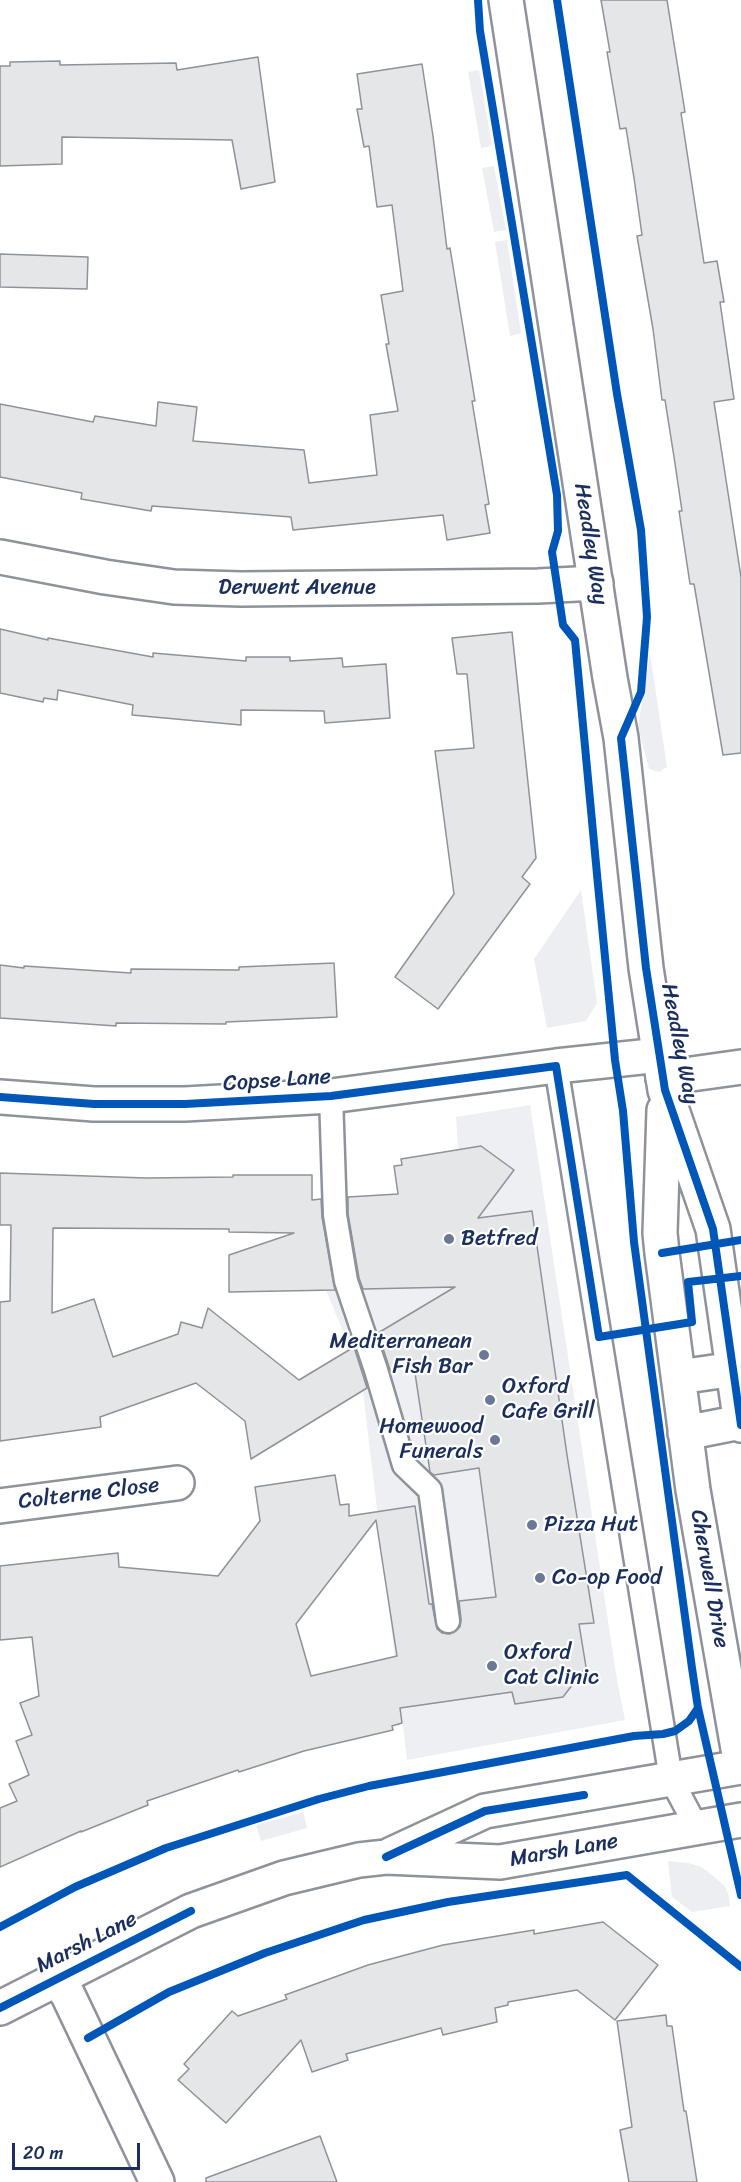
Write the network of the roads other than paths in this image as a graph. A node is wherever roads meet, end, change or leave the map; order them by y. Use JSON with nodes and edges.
{"nodes":[{"id":1,"x":506,"y":0,"type":"edge"},
{"id":2,"x":0,"y":557,"type":"edge"},
{"id":3,"x":596,"y":583,"type":"junction"},
{"id":4,"x":556,"y":1066,"type":"junction"},
{"id":5,"x":741,"y":1067,"type":"edge"},
{"id":6,"x":663,"y":1074,"type":"junction"},
{"id":7,"x":331,"y":1096,"type":"junction"},
{"id":8,"x":0,"y":1097,"type":"edge"},
{"id":9,"x":737,"y":1368,"type":"edge"},
{"id":10,"x":678,"y":1377,"type":"junction"},
{"id":11,"x":741,"y":1423,"type":"edge"},
{"id":12,"x":687,"y":1447,"type":"junction"},
{"id":13,"x":177,"y":1483,"type":"dead end"},
{"id":14,"x":0,"y":1506,"type":"edge"},
{"id":15,"x":448,"y":1621,"type":"dead end"},
{"id":16,"x":741,"y":1766,"type":"edge"},
{"id":17,"x":670,"y":1779,"type":"junction"},
{"id":18,"x":741,"y":1820,"type":"edge"},
{"id":19,"x":697,"y":1828,"type":"junction"},
{"id":20,"x":386,"y":1857,"type":"junction"},
{"id":21,"x":57,"y":1978,"type":"junction"},
{"id":22,"x":0,"y":2008,"type":"edge"},
{"id":23,"x":157,"y":2182,"type":"edge"}],
"edges":[{"from":1,"to":3,"type":"main road","name":"Headley Way"},
{"from":2,"to":3,"type":"main road","name":"Derwent Avenue"},
{"from":3,"to":6,"type":"main road","name":"Headley Way"},
{"from":4,"to":6,"type":"main road","name":"Copse Lane"},
{"from":4,"to":7,"type":"main road","name":"Copse Lane"},
{"from":4,"to":17,"type":"lane"},
{"from":5,"to":6,"type":"main road","name":"Copse Lane"},
{"from":6,"to":9,"type":"main road","name":"Headley Way"},
{"from":6,"to":10,"type":"main road","name":"Headley Way"},
{"from":7,"to":8,"type":"main road","name":"Copse Lane"},
{"from":7,"to":15,"type":"lane"},
{"from":9,"to":10,"type":"main road"},
{"from":9,"to":11,"type":"main road","name":"Headley Way"},
{"from":10,"to":12,"type":"main road","name":"Headley Way"},
{"from":11,"to":12,"type":"main road"},
{"from":12,"to":16,"type":"main road","name":"Cherwell Drive"},
{"from":13,"to":14,"type":"main road","name":"Colterne Close"},
{"from":16,"to":17,"type":"main road","name":"Marsh Lane"},
{"from":17,"to":19,"type":"lane"},
{"from":17,"to":20,"type":"main road","name":"Marsh Lane"},
{"from":18,"to":19,"type":"main road","name":"Marsh Lane"},
{"from":19,"to":20,"type":"main road","name":"Marsh Lane"},
{"from":20,"to":21,"type":"main road","name":"Marsh Lane"},
{"from":21,"to":22,"type":"main road","name":"Marsh Lane"},
{"from":21,"to":23,"type":"main road"}]}
